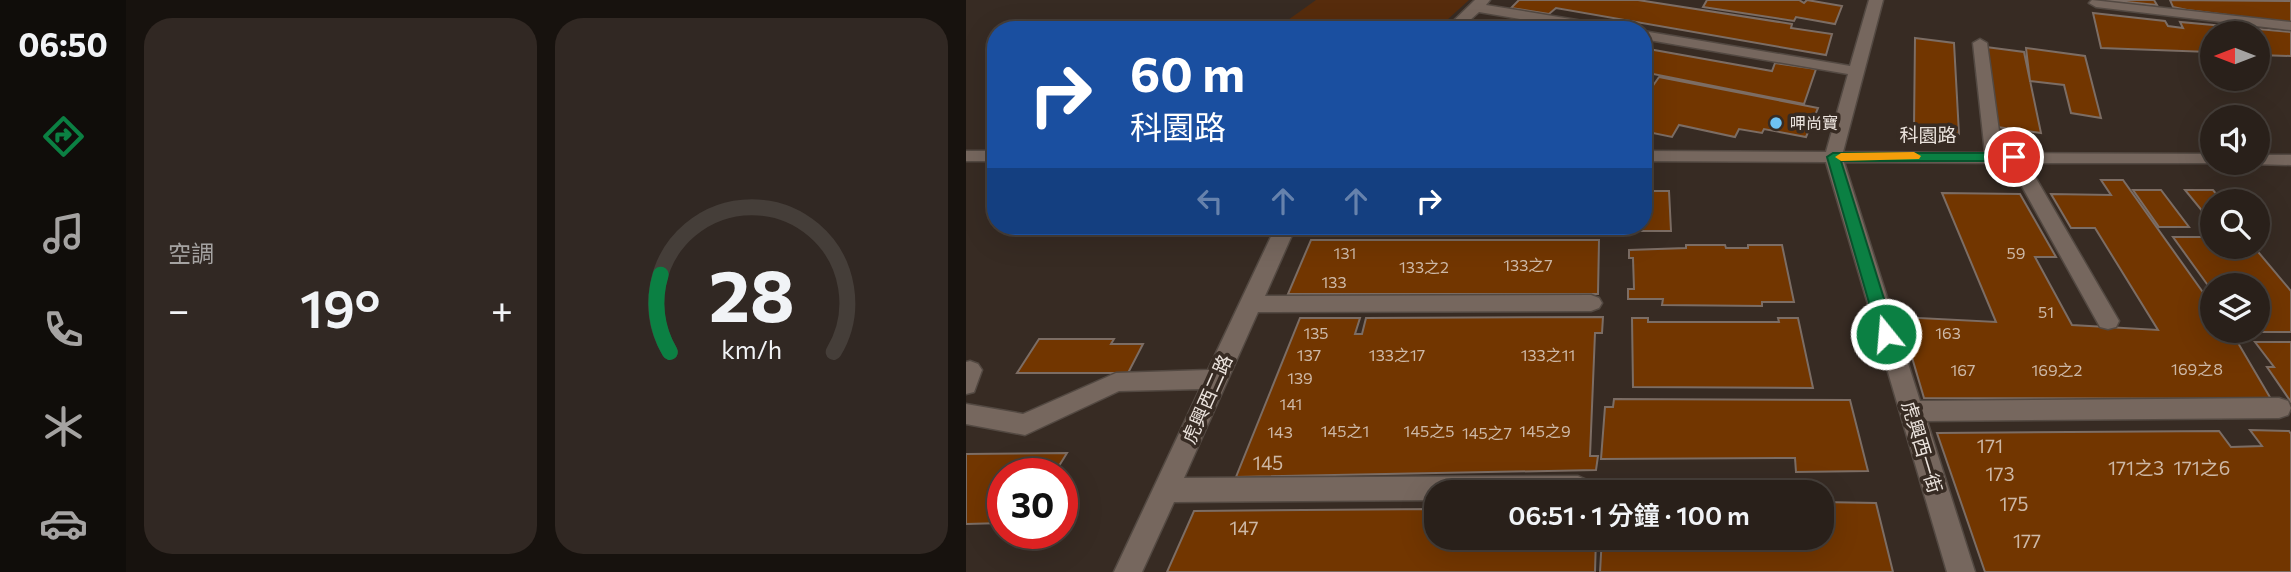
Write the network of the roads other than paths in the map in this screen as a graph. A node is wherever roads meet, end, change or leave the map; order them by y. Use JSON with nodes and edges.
{"nodes":[{"id":1,"x":1876,"y":0,"type":"edge"},
{"id":2,"x":1479,"y":3,"type":"edge"},
{"id":3,"x":2096,"y":4,"type":"dead end"},
{"id":4,"x":1460,"y":21,"type":"edge"},
{"id":5,"x":1568,"y":21,"type":"edge"},
{"id":6,"x":2291,"y":26,"type":"edge"},
{"id":7,"x":1652,"y":37,"type":"edge"},
{"id":8,"x":1980,"y":43,"type":"dead end"},
{"id":9,"x":1856,"y":71,"type":"junction"},
{"id":10,"x":966,"y":156,"type":"edge"},
{"id":11,"x":987,"y":156,"type":"edge"},
{"id":12,"x":1652,"y":156,"type":"edge"},
{"id":13,"x":1833,"y":157,"type":"junction"},
{"id":14,"x":2004,"y":157,"type":"junction"},
{"id":15,"x":2200,"y":159,"type":"edge"},
{"id":16,"x":2270,"y":160,"type":"edge"},
{"id":17,"x":2291,"y":160,"type":"edge"},
{"id":18,"x":1282,"y":235,"type":"edge"},
{"id":19,"x":1591,"y":303,"type":"dead end"},
{"id":20,"x":1250,"y":304,"type":"junction"},
{"id":21,"x":2108,"y":321,"type":"dead end"},
{"id":22,"x":1216,"y":379,"type":"junction"},
{"id":23,"x":2279,"y":408,"type":"dead end"},
{"id":24,"x":1910,"y":411,"type":"junction"},
{"id":25,"x":966,"y":414,"type":"edge"},
{"id":26,"x":1424,"y":489,"type":"edge"},
{"id":27,"x":1166,"y":490,"type":"junction"},
{"id":28,"x":1128,"y":572,"type":"edge"},
{"id":29,"x":1961,"y":572,"type":"edge"}],
"edges":[{"from":1,"to":9,"type":"street"},
{"from":2,"to":4,"type":"street"},
{"from":2,"to":5,"type":"street"},
{"from":3,"to":6,"type":"street"},
{"from":7,"to":9,"type":"street"},
{"from":8,"to":14,"type":"street"},
{"from":9,"to":13,"type":"street"},
{"from":10,"to":11,"type":"street"},
{"from":12,"to":13,"type":"street","name":"科園路"},
{"from":13,"to":14,"type":"street","name":"科園路"},
{"from":13,"to":24,"type":"street","name":"虎興西一街"},
{"from":14,"to":15,"type":"street","name":"科園路"},
{"from":14,"to":21,"type":"street"},
{"from":16,"to":17,"type":"street"},
{"from":18,"to":20,"type":"street","name":"虎興西二路"},
{"from":19,"to":20,"type":"street"},
{"from":20,"to":22,"type":"street","name":"虎興西二路"},
{"from":22,"to":25,"type":"street"},
{"from":22,"to":27,"type":"street","name":"虎興西二路"},
{"from":23,"to":24,"type":"street"},
{"from":24,"to":29,"type":"street","name":"虎興西一街"},
{"from":26,"to":27,"type":"street"},
{"from":27,"to":28,"type":"street","name":"虎興西二路"}]}
